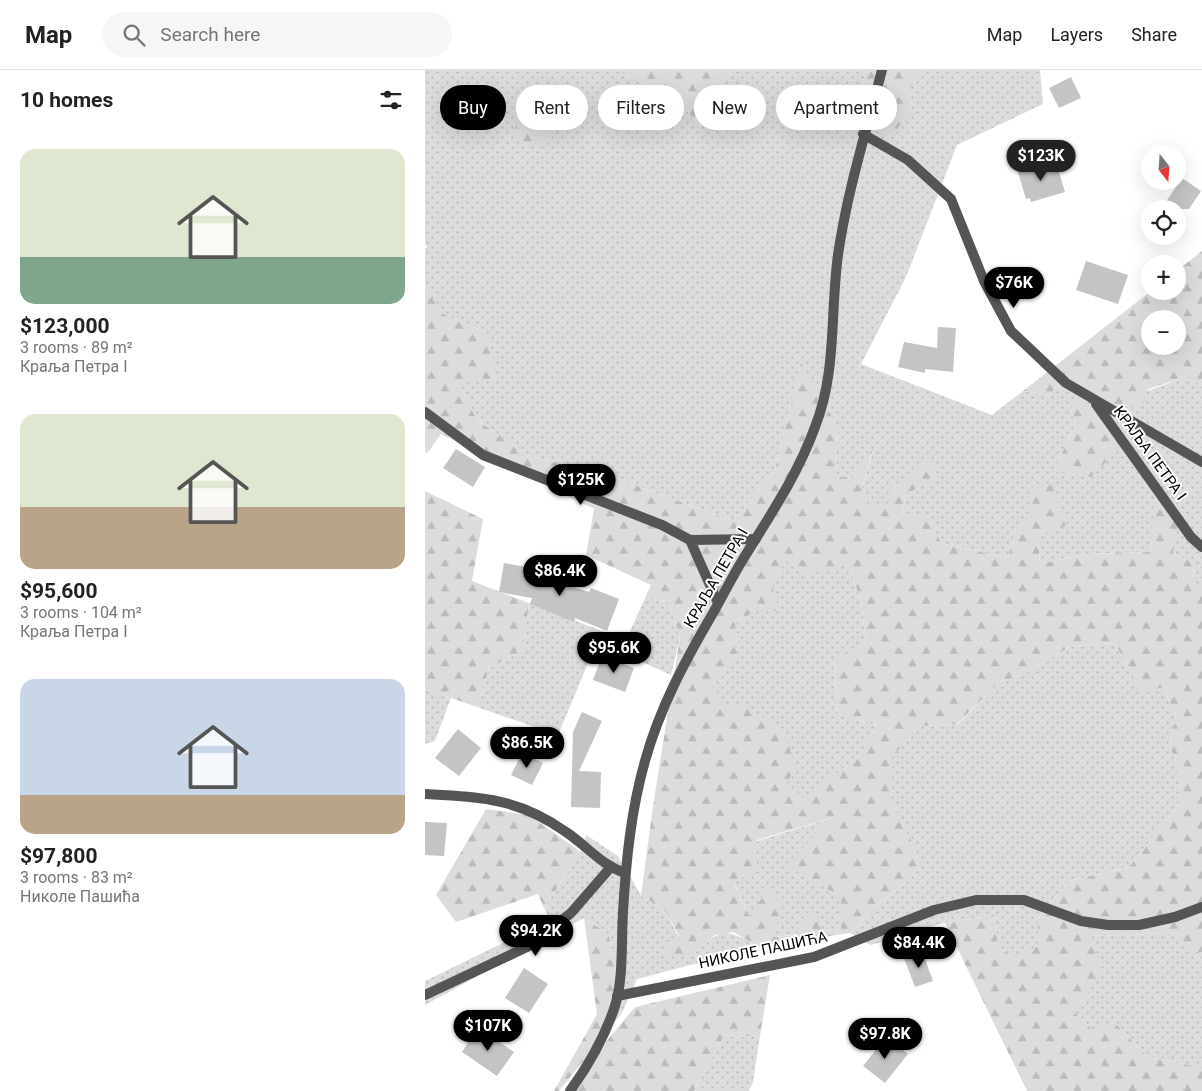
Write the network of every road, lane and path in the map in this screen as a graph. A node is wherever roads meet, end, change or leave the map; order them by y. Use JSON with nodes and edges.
{"nodes":[{"id":1,"x":883,"y":70,"type":"edge"},
{"id":2,"x":863,"y":134,"type":"junction"},
{"id":3,"x":1093,"y":400,"type":"junction"},
{"id":4,"x":425,"y":412,"type":"edge"},
{"id":5,"x":1202,"y":462,"type":"edge"},
{"id":6,"x":756,"y":539,"type":"junction"},
{"id":7,"x":690,"y":540,"type":"junction"},
{"id":8,"x":1202,"y":547,"type":"edge"},
{"id":9,"x":718,"y":603,"type":"junction"},
{"id":10,"x":425,"y":794,"type":"edge"},
{"id":11,"x":610,"y":868,"type":"junction"},
{"id":12,"x":625,"y":873,"type":"junction"},
{"id":13,"x":1202,"y":907,"type":"edge"},
{"id":14,"x":425,"y":995,"type":"edge"},
{"id":15,"x":617,"y":996,"type":"junction"},
{"id":16,"x":570,"y":1091,"type":"edge"}],
"edges":[{"from":1,"to":2,"type":"street","name":"КРАЉА ПЕТРА I"},
{"from":2,"to":3,"type":"street","name":"КРАЉА ПЕТРА I"},
{"from":2,"to":6,"type":"street","name":"КРАЉА ПЕТРА I"},
{"from":3,"to":5,"type":"street","name":"КРАЉА ПЕТРА I"},
{"from":3,"to":8,"type":"street","name":"КРАЉА ПЕТРА I"},
{"from":4,"to":7,"type":"street"},
{"from":6,"to":7,"type":"street"},
{"from":6,"to":9,"type":"street","name":"КРАЉА ПЕТРА I"},
{"from":7,"to":9,"type":"street"},
{"from":9,"to":12,"type":"street","name":"КРАЉА ПЕТРА I"},
{"from":10,"to":11,"type":"street"},
{"from":11,"to":12,"type":"street"},
{"from":11,"to":14,"type":"street"},
{"from":12,"to":15,"type":"street","name":"КРАЉА ПЕТРА I"},
{"from":13,"to":15,"type":"street","name":"НИКОЛЕ ПАШИЋА"},
{"from":15,"to":16,"type":"street","name":"КРАЉА ПЕТРА I"}]}
